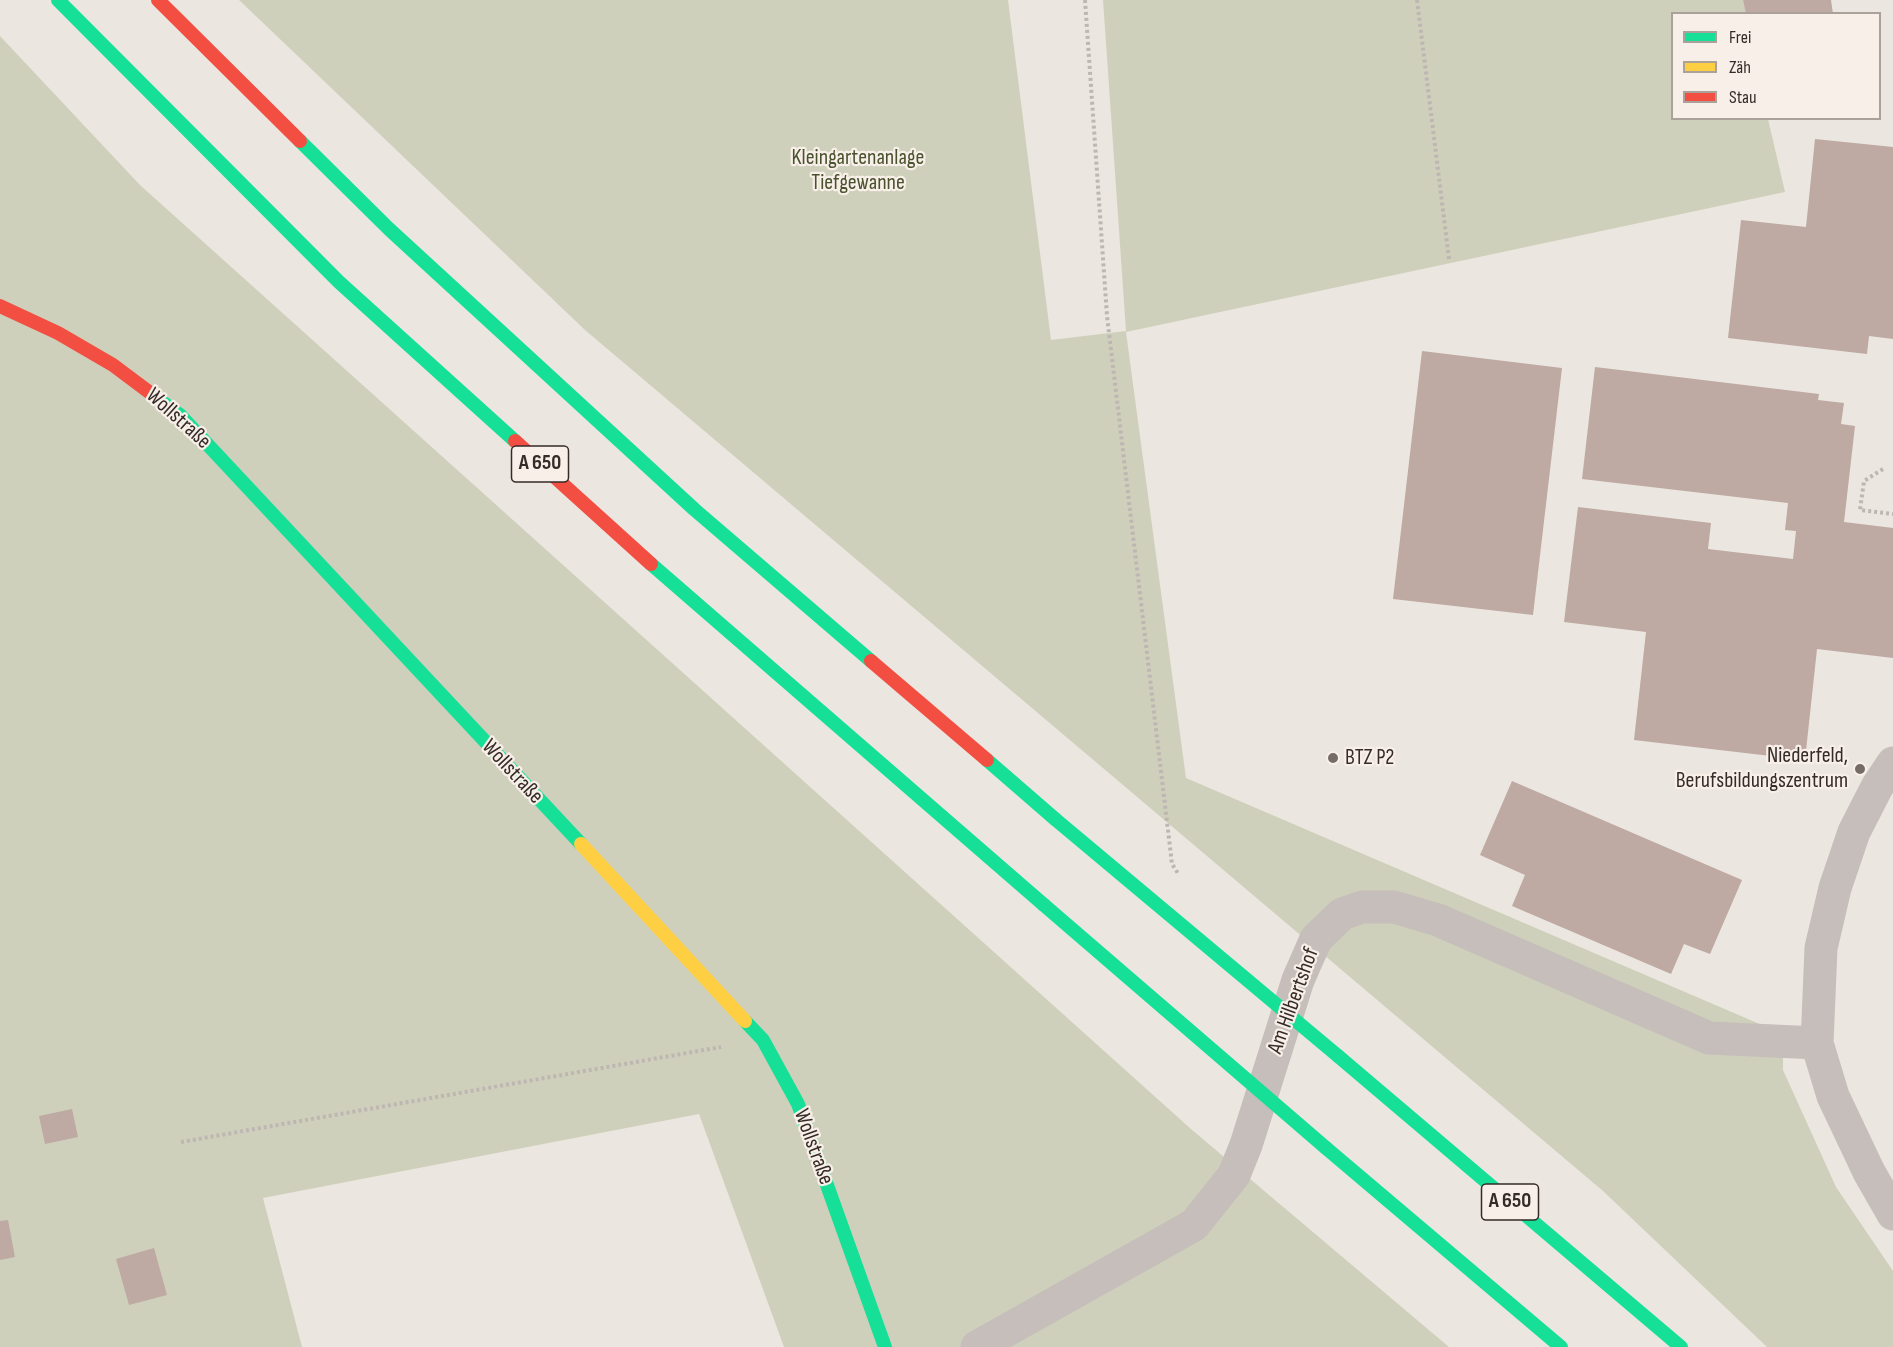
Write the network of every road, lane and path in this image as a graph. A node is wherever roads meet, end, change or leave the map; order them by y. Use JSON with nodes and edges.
{"nodes":[{"id":1,"x":58,"y":0,"type":"edge"},
{"id":2,"x":158,"y":0,"type":"edge"},
{"id":3,"x":1085,"y":0,"type":"edge"},
{"id":4,"x":1417,"y":0,"type":"edge"},
{"id":5,"x":1449,"y":259,"type":"dead end"},
{"id":6,"x":0,"y":306,"type":"edge"},
{"id":7,"x":1883,"y":468,"type":"dead end"},
{"id":8,"x":1893,"y":514,"type":"edge"},
{"id":9,"x":1893,"y":764,"type":"edge"},
{"id":10,"x":1184,"y":883,"type":"dead end"},
{"id":11,"x":763,"y":1040,"type":"junction"},
{"id":12,"x":1817,"y":1043,"type":"junction"},
{"id":13,"x":181,"y":1142,"type":"dead end"},
{"id":14,"x":1893,"y":1214,"type":"edge"},
{"id":15,"x":885,"y":1347,"type":"edge"},
{"id":16,"x":977,"y":1347,"type":"edge"},
{"id":17,"x":1561,"y":1347,"type":"edge"},
{"id":18,"x":1681,"y":1347,"type":"edge"}],
"edges":[{"from":1,"to":17,"type":"main road","number":"A 650","bridge":true},
{"from":2,"to":18,"type":"main road","number":"A 650","bridge":true},
{"from":3,"to":10,"type":"path"},
{"from":4,"to":5,"type":"path"},
{"from":6,"to":11,"type":"main road","name":"Wollstraße"},
{"from":7,"to":8,"type":"path"},
{"from":9,"to":12,"type":"street"},
{"from":11,"to":13,"type":"path"},
{"from":11,"to":15,"type":"main road","name":"Wollstraße"},
{"from":12,"to":14,"type":"street"},
{"from":12,"to":16,"type":"street","name":"Am Hilbertshof"}]}
